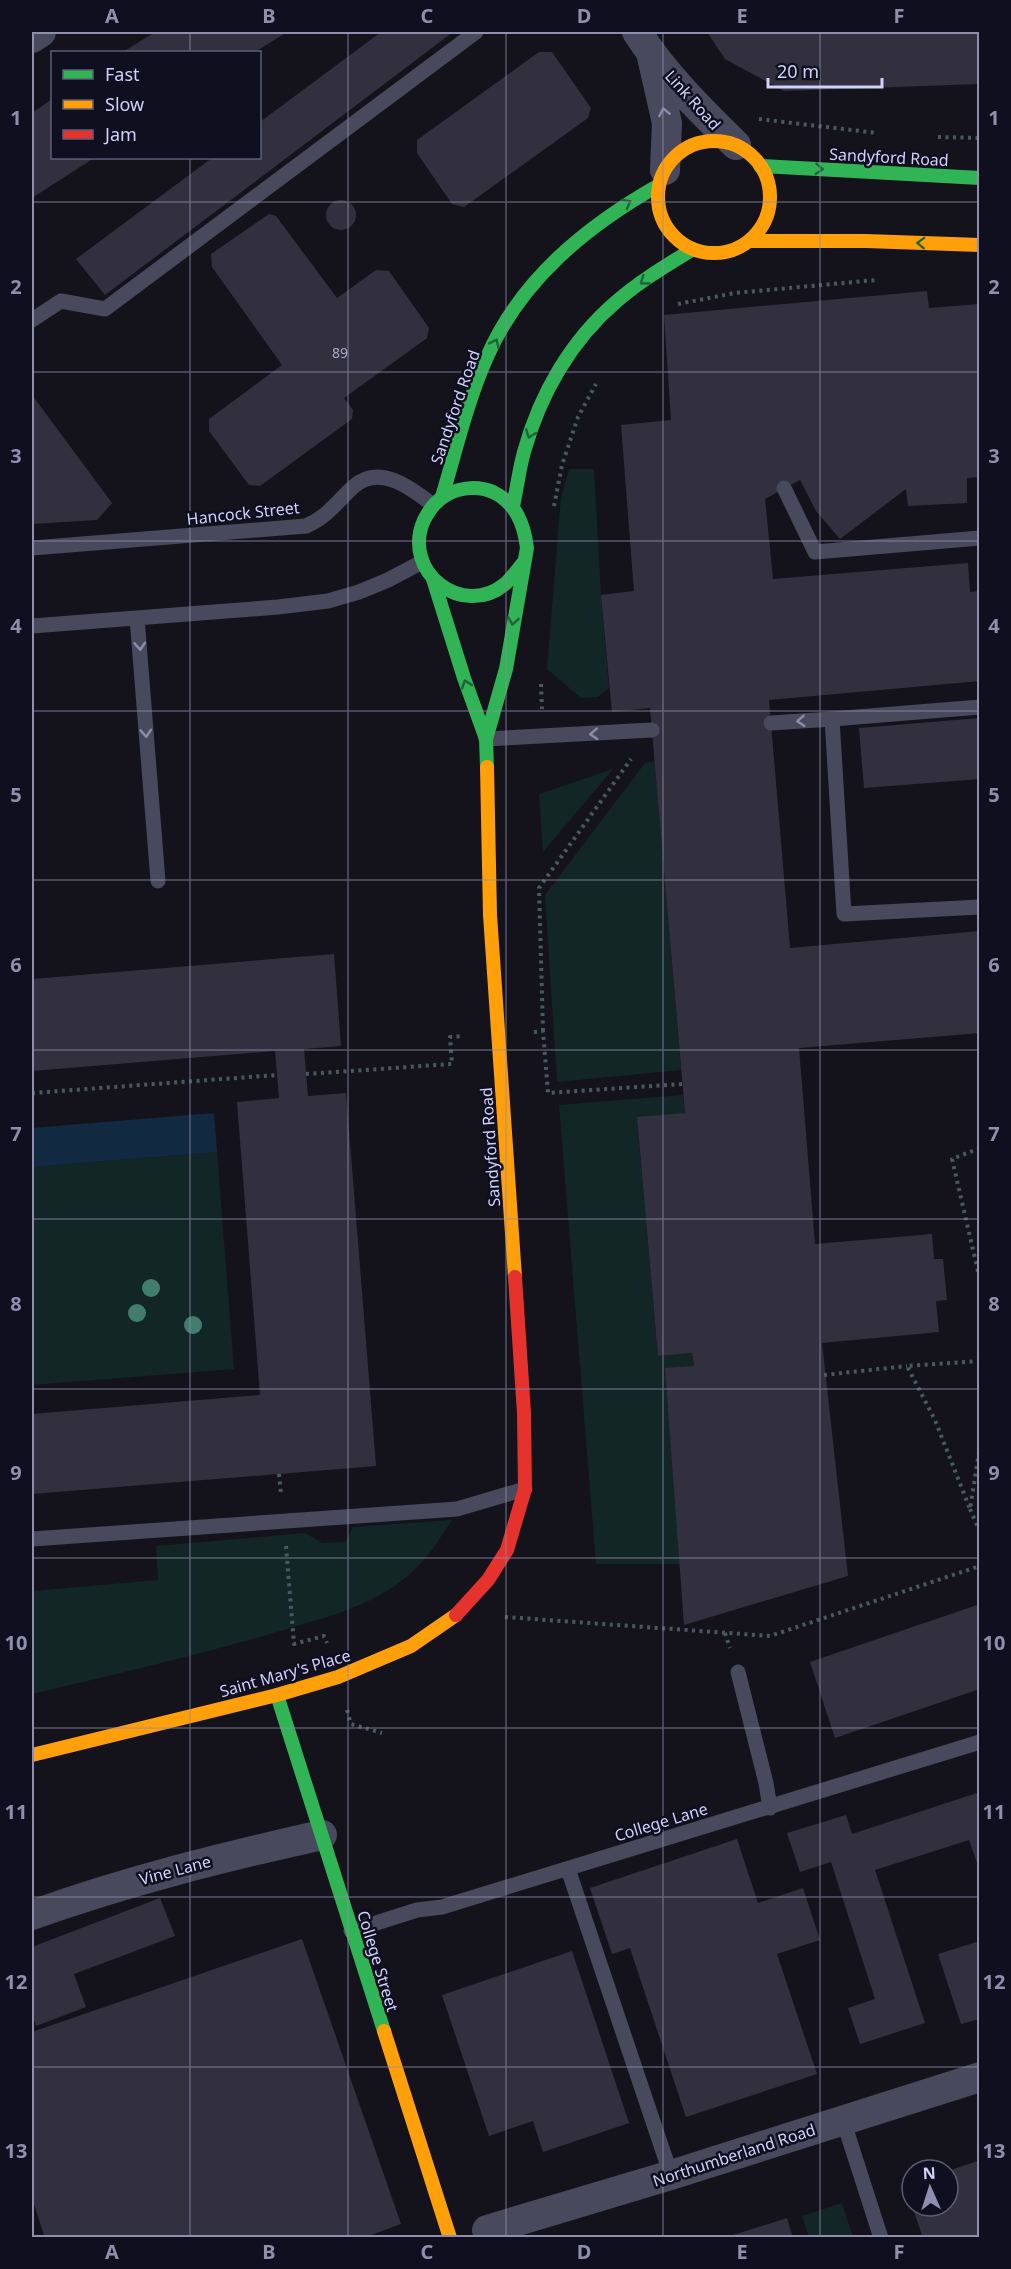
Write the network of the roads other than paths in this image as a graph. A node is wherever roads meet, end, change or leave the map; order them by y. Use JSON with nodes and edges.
{"nodes":[{"id":1,"x":41,"y":32,"type":"edge"},
{"id":2,"x":476,"y":32,"type":"edge"},
{"id":3,"x":32,"y":38,"type":"edge"},
{"id":4,"x":644,"y":43,"type":"edge"},
{"id":5,"x":736,"y":146,"type":"junction"},
{"id":6,"x":760,"y":166,"type":"junction"},
{"id":7,"x":662,"y":178,"type":"junction"},
{"id":8,"x":980,"y":178,"type":"edge"},
{"id":9,"x":750,"y":241,"type":"junction"},
{"id":10,"x":980,"y":245,"type":"edge"},
{"id":11,"x":693,"y":249,"type":"junction"},
{"id":12,"x":32,"y":320,"type":"edge"},
{"id":13,"x":784,"y":488,"type":"dead end"},
{"id":14,"x":437,"y":501,"type":"junction"},
{"id":15,"x":513,"y":506,"type":"junction"},
{"id":16,"x":980,"y":538,"type":"edge"},
{"id":17,"x":32,"y":548,"type":"edge"},
{"id":18,"x":422,"y":562,"type":"junction"},
{"id":19,"x":523,"y":563,"type":"junction"},
{"id":20,"x":433,"y":579,"type":"junction"},
{"id":21,"x":137,"y":618,"type":"junction"},
{"id":22,"x":32,"y":626,"type":"edge"},
{"id":23,"x":980,"y":707,"type":"edge"},
{"id":24,"x":832,"y":719,"type":"junction"},
{"id":25,"x":771,"y":723,"type":"dead end"},
{"id":26,"x":652,"y":730,"type":"road end"},
{"id":27,"x":486,"y":739,"type":"junction"},
{"id":28,"x":158,"y":881,"type":"dead end"},
{"id":29,"x":980,"y":907,"type":"edge"},
{"id":30,"x":525,"y":1489,"type":"junction"},
{"id":31,"x":32,"y":1539,"type":"edge"},
{"id":32,"x":507,"y":1550,"type":"joint"},
{"id":33,"x":738,"y":1672,"type":"dead end"},
{"id":34,"x":276,"y":1695,"type":"junction"},
{"id":35,"x":980,"y":1742,"type":"edge"},
{"id":36,"x":32,"y":1755,"type":"edge"},
{"id":37,"x":770,"y":1808,"type":"junction"},
{"id":38,"x":322,"y":1835,"type":"junction"},
{"id":39,"x":568,"y":1869,"type":"junction"},
{"id":40,"x":32,"y":1915,"type":"edge"},
{"id":41,"x":351,"y":1931,"type":"junction"},
{"id":42,"x":980,"y":2077,"type":"edge"},
{"id":43,"x":843,"y":2120,"type":"junction"},
{"id":44,"x":671,"y":2175,"type":"junction"},
{"id":45,"x":487,"y":2230,"type":"dead end"},
{"id":46,"x":450,"y":2238,"type":"edge"},
{"id":47,"x":881,"y":2238,"type":"edge"}],
"edges":[{"from":1,"to":3,"type":"street"},
{"from":2,"to":12,"type":"lane"},
{"from":4,"to":5,"type":"street","name":"Link Road"},
{"from":7,"to":4,"type":"street","name":"Link Road","one_way":true},
{"from":5,"to":6,"type":"main road"},
{"from":5,"to":7,"type":"main road"},
{"from":6,"to":8,"type":"main road","name":"Sandyford Road","one_way":true},
{"from":6,"to":9,"type":"main road"},
{"from":7,"to":11,"type":"main road"},
{"from":14,"to":7,"type":"main road","name":"Sandyford Road","one_way":true},
{"from":10,"to":9,"type":"main road","one_way":true},
{"from":9,"to":11,"type":"main road"},
{"from":11,"to":15,"type":"main road","one_way":true},
{"from":13,"to":16,"type":"lane"},
{"from":14,"to":15,"type":"main road"},
{"from":14,"to":17,"type":"lane","name":"Hancock Street"},
{"from":14,"to":18,"type":"main road"},
{"from":15,"to":19,"type":"main road"},
{"from":18,"to":20,"type":"main road"},
{"from":18,"to":21,"type":"lane"},
{"from":19,"to":20,"type":"main road"},
{"from":19,"to":27,"type":"main road","one_way":true},
{"from":27,"to":20,"type":"main road","one_way":true},
{"from":21,"to":22,"type":"lane"},
{"from":21,"to":28,"type":"lane","one_way":true},
{"from":23,"to":24,"type":"lane"},
{"from":24,"to":25,"type":"lane","one_way":true},
{"from":24,"to":29,"type":"lane"},
{"from":26,"to":27,"type":"lane","one_way":true},
{"from":27,"to":30,"type":"main road","name":"Sandyford Road"},
{"from":30,"to":31,"type":"lane"},
{"from":30,"to":32,"type":"main road","name":"Sandyford Road"},
{"from":32,"to":34,"type":"main road","name":"Saint Mary's Place"},
{"from":33,"to":37,"type":"lane"},
{"from":34,"to":36,"type":"main road","name":"Saint Mary's Place"},
{"from":34,"to":38,"type":"main road","name":"College Street"},
{"from":35,"to":37,"type":"lane","name":"College Lane"},
{"from":37,"to":39,"type":"lane","name":"College Lane"},
{"from":38,"to":40,"type":"street","name":"Vine Lane"},
{"from":38,"to":41,"type":"main road","name":"College Street"},
{"from":39,"to":41,"type":"lane","name":"College Lane"},
{"from":39,"to":44,"type":"lane"},
{"from":41,"to":46,"type":"main road","name":"College Street"},
{"from":42,"to":43,"type":"street","name":"Northumberland Road"},
{"from":43,"to":44,"type":"street","name":"Northumberland Road"},
{"from":43,"to":47,"type":"lane"},
{"from":44,"to":45,"type":"street","name":"Northumberland Road"}]}
